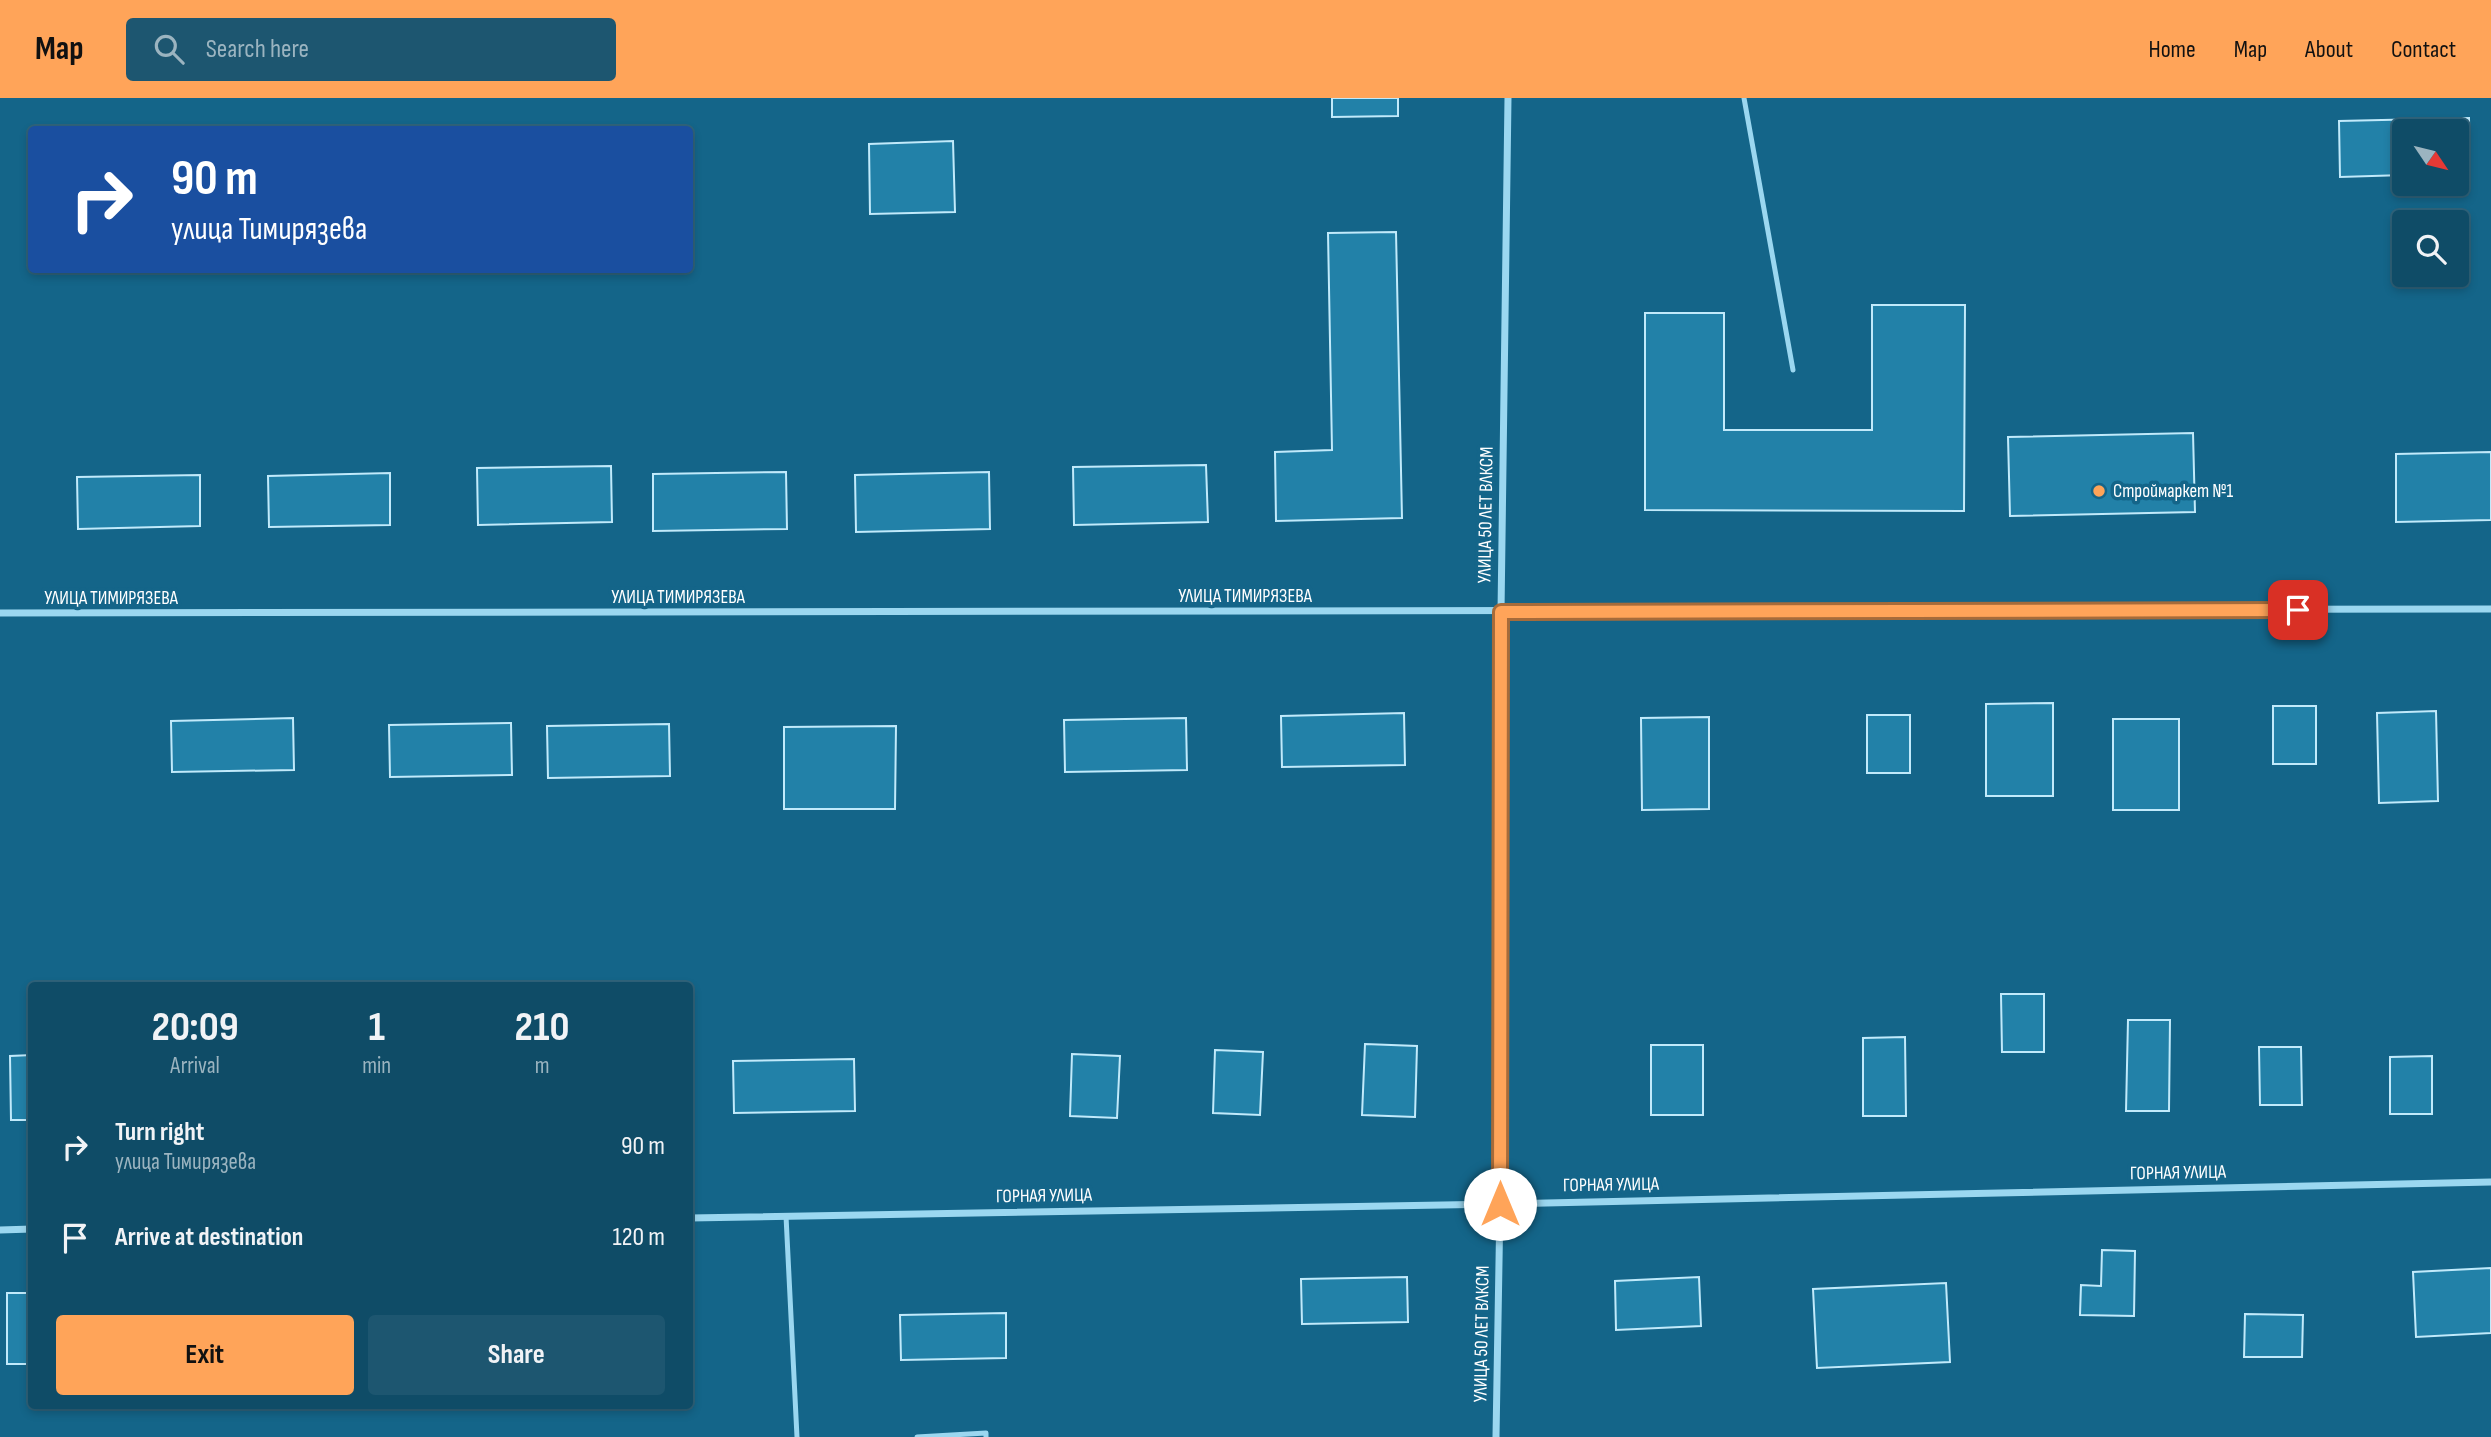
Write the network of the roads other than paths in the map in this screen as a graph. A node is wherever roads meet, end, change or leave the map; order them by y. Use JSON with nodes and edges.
{"nodes":[{"id":1,"x":1508,"y":98,"type":"edge"},
{"id":2,"x":1744,"y":98,"type":"edge"},
{"id":3,"x":1793,"y":370,"type":"dead end"},
{"id":4,"x":2491,"y":609,"type":"edge"},
{"id":5,"x":1501,"y":612,"type":"junction"},
{"id":6,"x":0,"y":613,"type":"edge"},
{"id":7,"x":2491,"y":1182,"type":"edge"},
{"id":8,"x":1500,"y":1204,"type":"junction"},
{"id":9,"x":786,"y":1216,"type":"junction"},
{"id":10,"x":693,"y":1218,"type":"edge"},
{"id":11,"x":28,"y":1229,"type":"edge"},
{"id":12,"x":0,"y":1230,"type":"edge"},
{"id":13,"x":797,"y":1437,"type":"edge"},
{"id":14,"x":917,"y":1437,"type":"edge"},
{"id":15,"x":986,"y":1437,"type":"edge"},
{"id":16,"x":1496,"y":1437,"type":"edge"}],
"edges":[{"from":1,"to":5,"type":"street","name":"УЛИЦА 50 ЛЕТ ВЛКСМ"},
{"from":2,"to":3,"type":"lane"},
{"from":4,"to":5,"type":"street","name":"УЛИЦА ТИМИРЯЗЕВА"},
{"from":5,"to":6,"type":"street","name":"УЛИЦА ТИМИРЯЗЕВА"},
{"from":5,"to":8,"type":"street","name":"УЛИЦА 50 ЛЕТ ВЛКСМ"},
{"from":7,"to":8,"type":"street","name":"ГОРНАЯ УЛИЦА"},
{"from":8,"to":9,"type":"street","name":"ГОРНАЯ УЛИЦА"},
{"from":8,"to":16,"type":"street","name":"УЛИЦА 50 ЛЕТ ВЛКСМ"},
{"from":9,"to":10,"type":"street","name":"ГОРНАЯ УЛИЦА"},
{"from":9,"to":13,"type":"lane"},
{"from":11,"to":12,"type":"street"},
{"from":14,"to":15,"type":"lane"}]}
